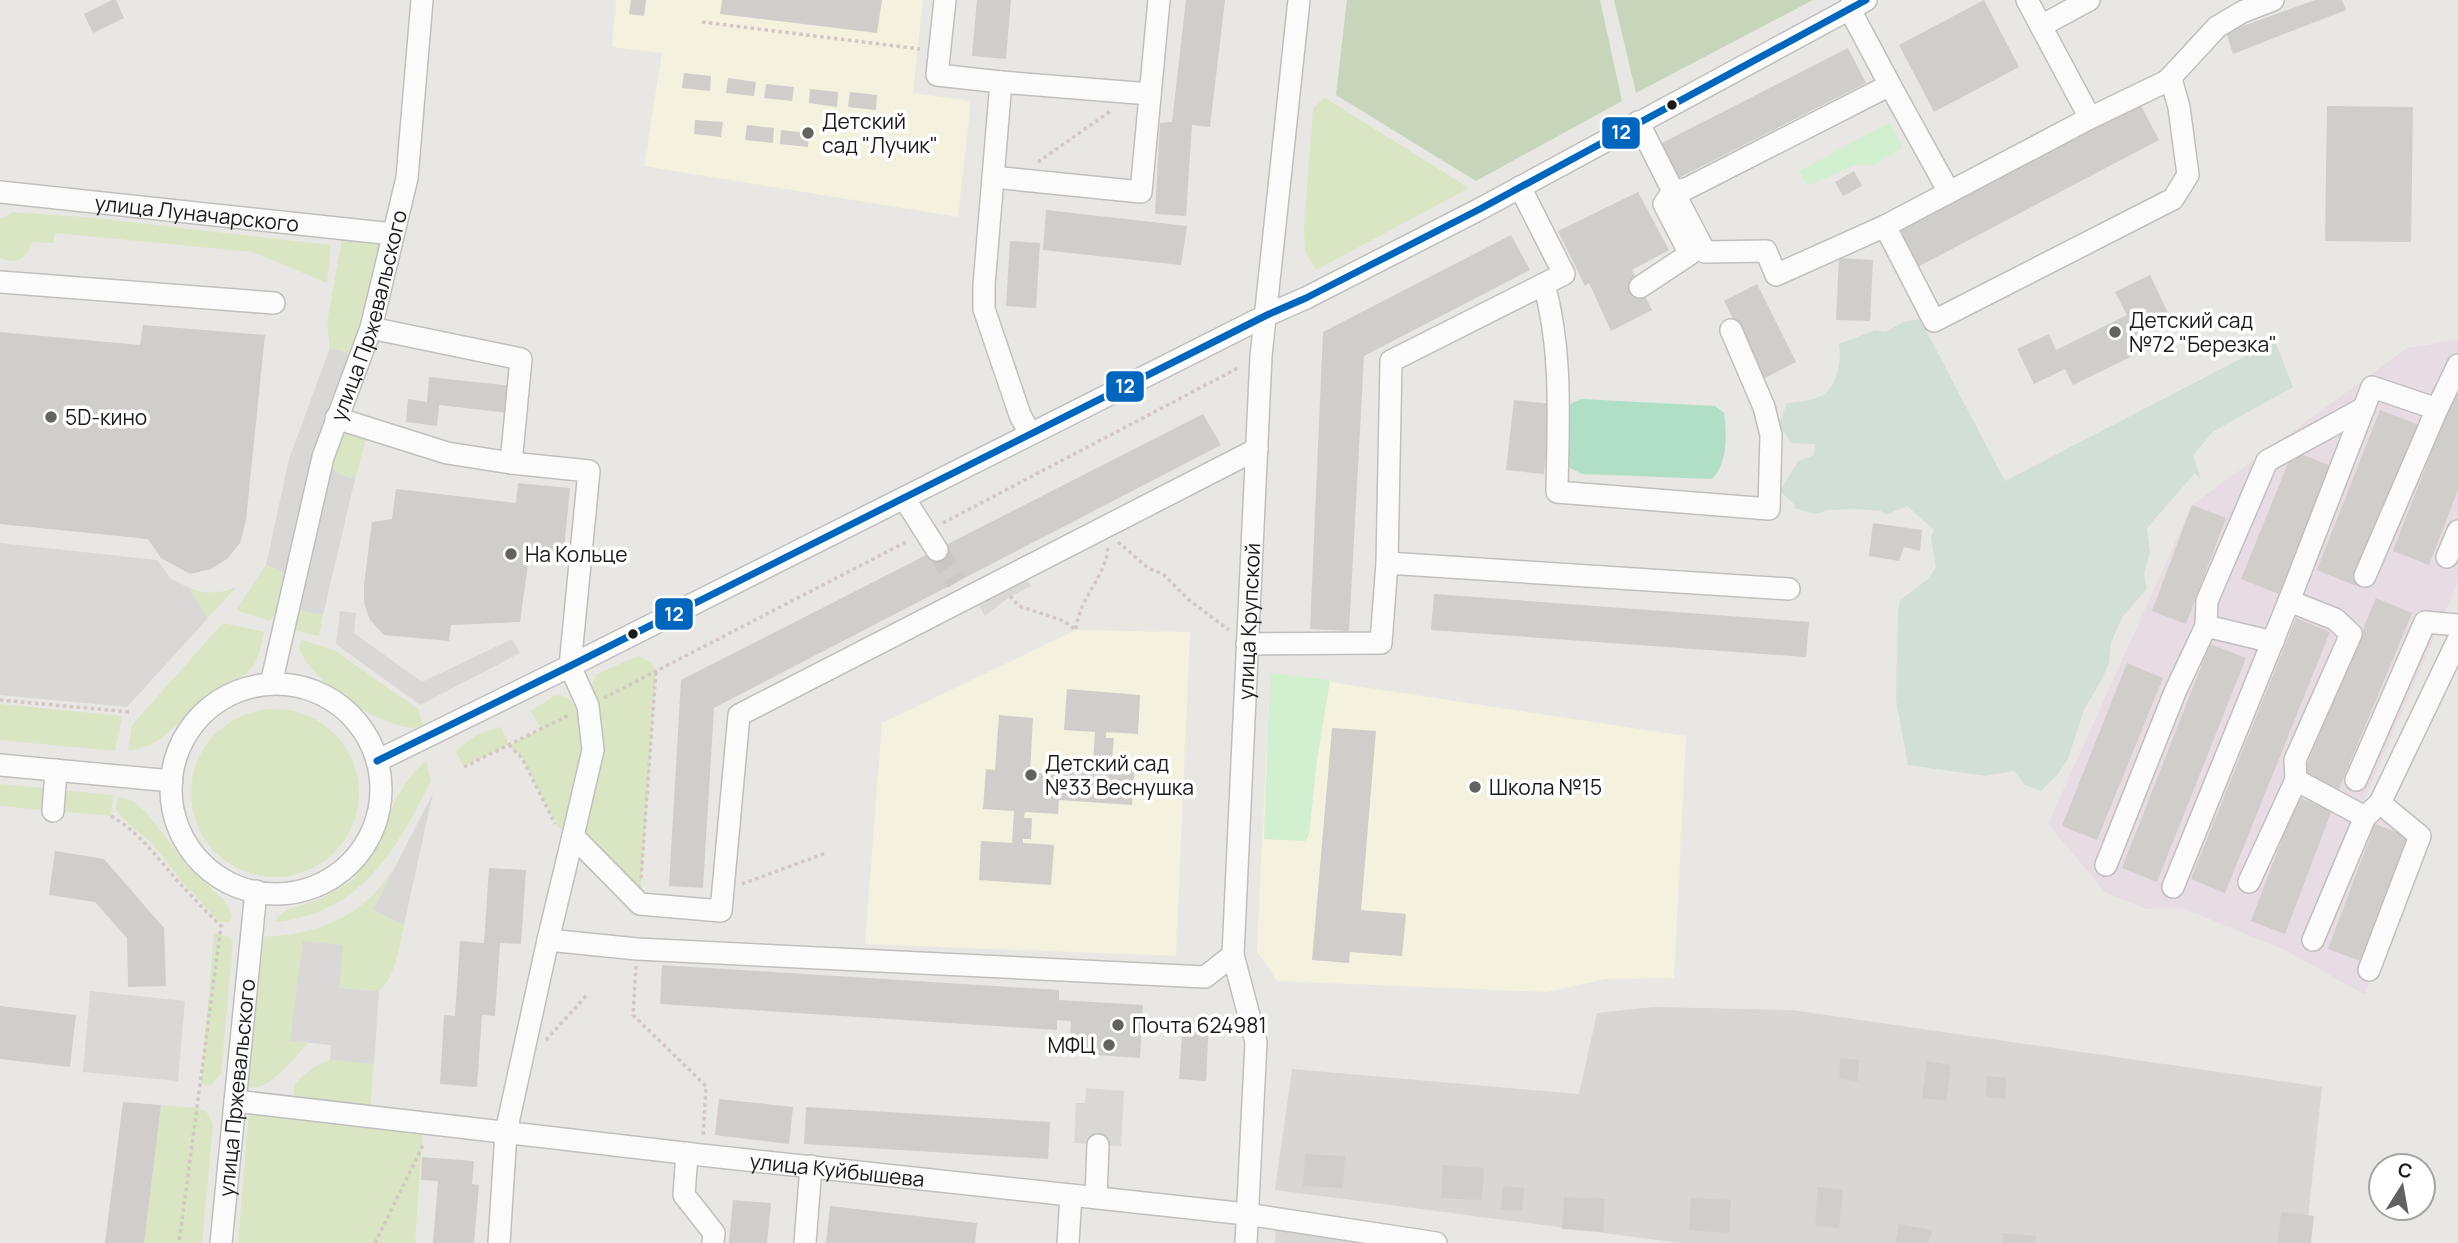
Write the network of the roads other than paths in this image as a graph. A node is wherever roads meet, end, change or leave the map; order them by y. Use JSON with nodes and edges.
{"nodes":[{"id":1,"x":944,"y":0,"type":"edge"},
{"id":2,"x":1159,"y":0,"type":"edge"},
{"id":3,"x":1299,"y":0,"type":"edge"},
{"id":4,"x":2027,"y":0,"type":"edge"},
{"id":5,"x":2089,"y":0,"type":"edge"},
{"id":6,"x":2273,"y":0,"type":"edge"},
{"id":7,"x":424,"y":1,"type":"edge"},
{"id":8,"x":1857,"y":4,"type":"edge"},
{"id":9,"x":2040,"y":26,"type":"junction"},
{"id":10,"x":2168,"y":80,"type":"junction"},
{"id":11,"x":1001,"y":82,"type":"junction"},
{"id":12,"x":1890,"y":85,"type":"junction"},
{"id":13,"x":1143,"y":94,"type":"junction"},
{"id":14,"x":2090,"y":118,"type":"junction"},
{"id":15,"x":1638,"y":122,"type":"junction"},
{"id":16,"x":1003,"y":178,"type":"junction"},
{"id":17,"x":1520,"y":187,"type":"junction"},
{"id":18,"x":1673,"y":191,"type":"junction"},
{"id":19,"x":0,"y":192,"type":"edge"},
{"id":20,"x":1949,"y":192,"type":"junction"},
{"id":21,"x":1885,"y":226,"type":"junction"},
{"id":22,"x":393,"y":234,"type":"junction"},
{"id":23,"x":0,"y":282,"type":"edge"},
{"id":24,"x":1544,"y":284,"type":"junction"},
{"id":25,"x":1640,"y":287,"type":"dead end"},
{"id":26,"x":274,"y":303,"type":"dead end"},
{"id":27,"x":1267,"y":315,"type":"junction"},
{"id":28,"x":371,"y":328,"type":"junction"},
{"id":29,"x":1731,"y":330,"type":"dead end"},
{"id":30,"x":2458,"y":365,"type":"edge"},
{"id":31,"x":2364,"y":408,"type":"junction"},
{"id":32,"x":2437,"y":409,"type":"junction"},
{"id":33,"x":336,"y":418,"type":"junction"},
{"id":34,"x":1030,"y":434,"type":"junction"},
{"id":35,"x":1256,"y":449,"type":"junction"},
{"id":36,"x":511,"y":463,"type":"junction"},
{"id":37,"x":904,"y":498,"type":"junction"},
{"id":38,"x":2458,"y":531,"type":"edge"},
{"id":39,"x":937,"y":550,"type":"tunnel mouth"},
{"id":40,"x":2447,"y":557,"type":"dead end"},
{"id":41,"x":1387,"y":563,"type":"junction"},
{"id":42,"x":2365,"y":576,"type":"dead end"},
{"id":43,"x":1789,"y":589,"type":"dead end"},
{"id":44,"x":2290,"y":601,"type":"junction"},
{"id":45,"x":2458,"y":625,"type":"edge"},
{"id":46,"x":2206,"y":626,"type":"junction"},
{"id":47,"x":2458,"y":640,"type":"edge"},
{"id":48,"x":2273,"y":642,"type":"junction"},
{"id":49,"x":1247,"y":644,"type":"junction"},
{"id":50,"x":570,"y":666,"type":"junction"},
{"id":51,"x":271,"y":684,"type":"junction"},
{"id":52,"x":377,"y":761,"type":"junction"},
{"id":53,"x":0,"y":765,"type":"edge"},
{"id":54,"x":56,"y":771,"type":"junction"},
{"id":55,"x":2296,"y":780,"type":"junction"},
{"id":56,"x":2356,"y":780,"type":"dead end"},
{"id":57,"x":172,"y":781,"type":"junction"},
{"id":58,"x":2372,"y":810,"type":"junction"},
{"id":59,"x":53,"y":811,"type":"dead end"},
{"id":60,"x":573,"y":836,"type":"junction"},
{"id":61,"x":2106,"y":865,"type":"dead end"},
{"id":62,"x":2249,"y":882,"type":"dead end"},
{"id":63,"x":2173,"y":887,"type":"dead end"},
{"id":64,"x":256,"y":891,"type":"junction"},
{"id":65,"x":548,"y":940,"type":"junction"},
{"id":66,"x":2313,"y":940,"type":"dead end"},
{"id":67,"x":1233,"y":956,"type":"junction"},
{"id":68,"x":2369,"y":970,"type":"dead end"},
{"id":69,"x":235,"y":1101,"type":"junction"},
{"id":70,"x":506,"y":1132,"type":"junction"},
{"id":71,"x":1098,"y":1145,"type":"dead end"},
{"id":72,"x":687,"y":1153,"type":"junction"},
{"id":73,"x":811,"y":1166,"type":"junction"},
{"id":74,"x":1072,"y":1195,"type":"junction"},
{"id":75,"x":1096,"y":1197,"type":"junction"},
{"id":76,"x":1246,"y":1214,"type":"junction"},
{"id":77,"x":221,"y":1243,"type":"edge"},
{"id":78,"x":499,"y":1243,"type":"edge"},
{"id":79,"x":713,"y":1243,"type":"edge"},
{"id":80,"x":805,"y":1243,"type":"edge"},
{"id":81,"x":1068,"y":1243,"type":"edge"},
{"id":82,"x":1246,"y":1243,"type":"edge"},
{"id":83,"x":1436,"y":1243,"type":"edge"}],
"edges":[{"from":1,"to":11,"type":"street"},
{"from":2,"to":13,"type":"street"},
{"from":3,"to":27,"type":"street","name":"улица Крупской"},
{"from":4,"to":9,"type":"street"},
{"from":5,"to":9,"type":"street"},
{"from":6,"to":10,"type":"street"},
{"from":7,"to":22,"type":"street","name":"улица Пржевальского"},
{"from":8,"to":12,"type":"street"},
{"from":8,"to":15,"type":"street"},
{"from":9,"to":14,"type":"street"},
{"from":10,"to":14,"type":"street"},
{"from":10,"to":21,"type":"street"},
{"from":11,"to":13,"type":"street"},
{"from":11,"to":16,"type":"street"},
{"from":12,"to":18,"type":"street"},
{"from":12,"to":20,"type":"street"},
{"from":13,"to":16,"type":"street"},
{"from":14,"to":20,"type":"street"},
{"from":15,"to":17,"type":"street"},
{"from":15,"to":18,"type":"street"},
{"from":16,"to":34,"type":"street"},
{"from":17,"to":24,"type":"street"},
{"from":17,"to":27,"type":"street"},
{"from":18,"to":21,"type":"street"},
{"from":18,"to":25,"type":"street"},
{"from":19,"to":22,"type":"street","name":"улица Луначарского"},
{"from":20,"to":21,"type":"street"},
{"from":22,"to":28,"type":"street","name":"улица Пржевальского"},
{"from":23,"to":26,"type":"street"},
{"from":24,"to":29,"type":"street"},
{"from":24,"to":41,"type":"street"},
{"from":27,"to":34,"type":"street"},
{"from":27,"to":35,"type":"street","name":"улица Крупской"},
{"from":28,"to":33,"type":"street","name":"улица Пржевальского"},
{"from":28,"to":36,"type":"street"},
{"from":30,"to":32,"type":"street"},
{"from":31,"to":32,"type":"street"},
{"from":31,"to":44,"type":"street"},
{"from":31,"to":46,"type":"street"},
{"from":32,"to":42,"type":"street"},
{"from":33,"to":36,"type":"street"},
{"from":33,"to":51,"type":"street","name":"улица Пржевальского"},
{"from":34,"to":37,"type":"street"},
{"from":35,"to":49,"type":"street","name":"улица Крупской"},
{"from":35,"to":60,"type":"street"},
{"from":36,"to":50,"type":"street"},
{"from":37,"to":39,"type":"street"},
{"from":37,"to":50,"type":"street"},
{"from":38,"to":40,"type":"street"},
{"from":41,"to":43,"type":"street"},
{"from":41,"to":49,"type":"street"},
{"from":44,"to":48,"type":"street"},
{"from":44,"to":55,"type":"street"},
{"from":45,"to":56,"type":"street"},
{"from":46,"to":48,"type":"street"},
{"from":46,"to":61,"type":"street"},
{"from":47,"to":58,"type":"street"},
{"from":48,"to":63,"type":"street"},
{"from":49,"to":67,"type":"street","name":"улица Крупской"},
{"from":50,"to":52,"type":"street"},
{"from":50,"to":60,"type":"street"},
{"from":51,"to":52,"type":"street"},
{"from":51,"to":57,"type":"street"},
{"from":52,"to":64,"type":"street"},
{"from":53,"to":54,"type":"street"},
{"from":54,"to":57,"type":"street"},
{"from":54,"to":59,"type":"street"},
{"from":55,"to":58,"type":"street"},
{"from":55,"to":62,"type":"street"},
{"from":57,"to":64,"type":"street"},
{"from":58,"to":66,"type":"street"},
{"from":58,"to":68,"type":"street"},
{"from":60,"to":65,"type":"street"},
{"from":64,"to":69,"type":"street","name":"улица Пржевальского"},
{"from":65,"to":67,"type":"street"},
{"from":65,"to":70,"type":"street"},
{"from":67,"to":76,"type":"street","name":"улица Крупской"},
{"from":69,"to":70,"type":"street","name":"улица Куйбышева"},
{"from":69,"to":77,"type":"street","name":"улица Пржевальского"},
{"from":70,"to":72,"type":"street","name":"улица Куйбышева"},
{"from":70,"to":78,"type":"street"},
{"from":71,"to":75,"type":"street"},
{"from":72,"to":73,"type":"street","name":"улица Куйбышева"},
{"from":72,"to":79,"type":"street"},
{"from":73,"to":74,"type":"street","name":"улица Куйбышева"},
{"from":73,"to":80,"type":"street"},
{"from":74,"to":75,"type":"street","name":"улица Куйбышева"},
{"from":74,"to":81,"type":"street"},
{"from":75,"to":76,"type":"street","name":"улица Куйбышева"},
{"from":76,"to":82,"type":"street","name":"улица Крупской"},
{"from":76,"to":83,"type":"street","name":"улица Куйбышева"}]}
